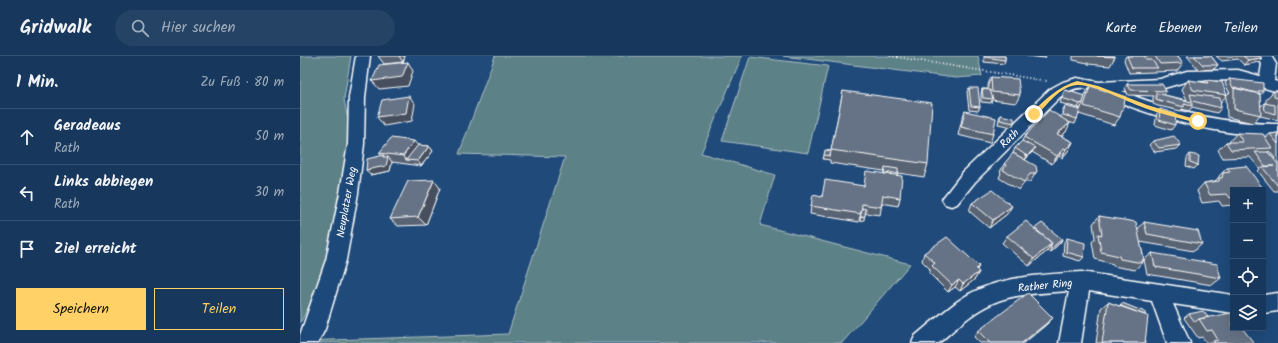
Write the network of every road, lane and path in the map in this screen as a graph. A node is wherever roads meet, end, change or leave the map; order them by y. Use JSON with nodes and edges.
{"nodes":[{"id":1,"x":362,"y":56,"type":"edge"},
{"id":2,"x":890,"y":56,"type":"edge"},
{"id":3,"x":1266,"y":60,"type":"edge"},
{"id":4,"x":1077,"y":83,"type":"junction"},
{"id":5,"x":1272,"y":85,"type":"edge"},
{"id":6,"x":1096,"y":87,"type":"junction"},
{"id":7,"x":1278,"y":130,"type":"edge"},
{"id":8,"x":951,"y":199,"type":"dead end"},
{"id":9,"x":1081,"y":281,"type":"junction"},
{"id":10,"x":1160,"y":293,"type":"junction"},
{"id":11,"x":1278,"y":302,"type":"edge"},
{"id":12,"x":1230,"y":304,"type":"edge"},
{"id":13,"x":1266,"y":304,"type":"edge"},
{"id":14,"x":307,"y":343,"type":"edge"},
{"id":15,"x":923,"y":343,"type":"edge"},
{"id":16,"x":1070,"y":343,"type":"edge"},
{"id":17,"x":1179,"y":343,"type":"edge"}],
"edges":[{"from":1,"to":14,"type":"street","name":"Neuplatzer Weg"},
{"from":2,"to":4,"type":"path"},
{"from":3,"to":5,"type":"street"},
{"from":4,"to":6,"type":"street"},
{"from":4,"to":8,"type":"street","name":"Rath"},
{"from":5,"to":6,"type":"street"},
{"from":6,"to":7,"type":"street"},
{"from":9,"to":10,"type":"street","name":"Rather Ring"},
{"from":9,"to":15,"type":"street","name":"Rather Ring"},
{"from":9,"to":16,"type":"street"},
{"from":10,"to":12,"type":"street","name":"Rather Ring"},
{"from":10,"to":17,"type":"street"},
{"from":11,"to":13,"type":"street"}]}
